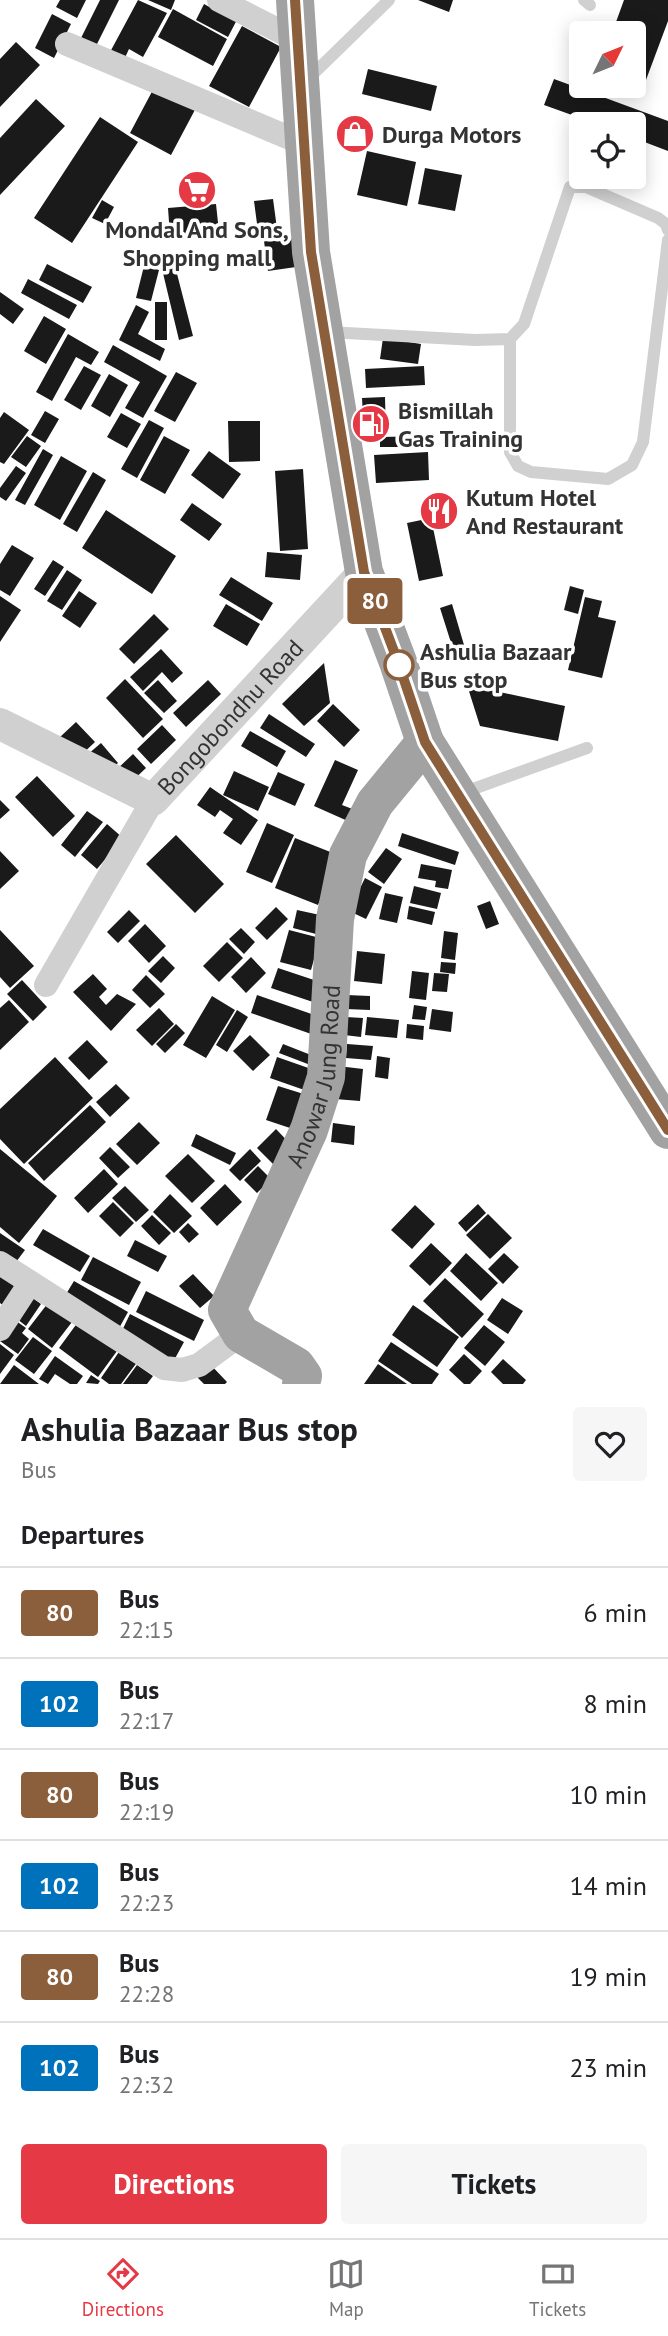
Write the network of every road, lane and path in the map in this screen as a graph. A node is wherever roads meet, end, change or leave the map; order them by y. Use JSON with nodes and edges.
{"nodes":[{"id":1,"x":219,"y":0,"type":"edge"},
{"id":2,"x":295,"y":0,"type":"edge"},
{"id":3,"x":389,"y":0,"type":"edge"},
{"id":4,"x":297,"y":40,"type":"junction"},
{"id":5,"x":67,"y":44,"type":"dead end"},
{"id":6,"x":300,"y":86,"type":"junction"},
{"id":7,"x":304,"y":144,"type":"junction"},
{"id":8,"x":668,"y":230,"type":"edge"},
{"id":9,"x":668,"y":240,"type":"edge"},
{"id":10,"x":324,"y":332,"type":"junction"},
{"id":11,"x":510,"y":339,"type":"junction"},
{"id":12,"x":364,"y":572,"type":"junction"},
{"id":13,"x":0,"y":724,"type":"edge"},
{"id":14,"x":425,"y":742,"type":"junction"},
{"id":15,"x":587,"y":748,"type":"dead end"},
{"id":16,"x":458,"y":794,"type":"junction"},
{"id":17,"x":153,"y":800,"type":"junction"},
{"id":18,"x":46,"y":985,"type":"dead end"},
{"id":19,"x":668,"y":1130,"type":"edge"},
{"id":20,"x":0,"y":1263,"type":"edge"},
{"id":21,"x":30,"y":1283,"type":"junction"},
{"id":22,"x":0,"y":1329,"type":"edge"},
{"id":23,"x":242,"y":1335,"type":"junction"},
{"id":24,"x":301,"y":1384,"type":"edge"}],
"edges":[{"from":1,"to":4,"type":"street"},
{"from":2,"to":4,"type":"highway"},
{"from":3,"to":6,"type":"lane"},
{"from":4,"to":6,"type":"highway"},
{"from":5,"to":7,"type":"street"},
{"from":6,"to":7,"type":"highway"},
{"from":7,"to":10,"type":"highway"},
{"from":8,"to":11,"type":"lane"},
{"from":9,"to":11,"type":"lane"},
{"from":10,"to":11,"type":"lane"},
{"from":10,"to":12,"type":"highway"},
{"from":12,"to":14,"type":"highway"},
{"from":12,"to":17,"type":"street","name":"Bongobondhu Road"},
{"from":13,"to":17,"type":"street","name":"Bongobondhu Road"},
{"from":14,"to":16,"type":"highway"},
{"from":14,"to":23,"type":"highway","name":"Anowar Jung Road"},
{"from":15,"to":16,"type":"lane"},
{"from":16,"to":19,"type":"highway"},
{"from":17,"to":18,"type":"street"},
{"from":20,"to":21,"type":"street"},
{"from":21,"to":22,"type":"street"},
{"from":21,"to":23,"type":"street"},
{"from":23,"to":24,"type":"highway"}]}
